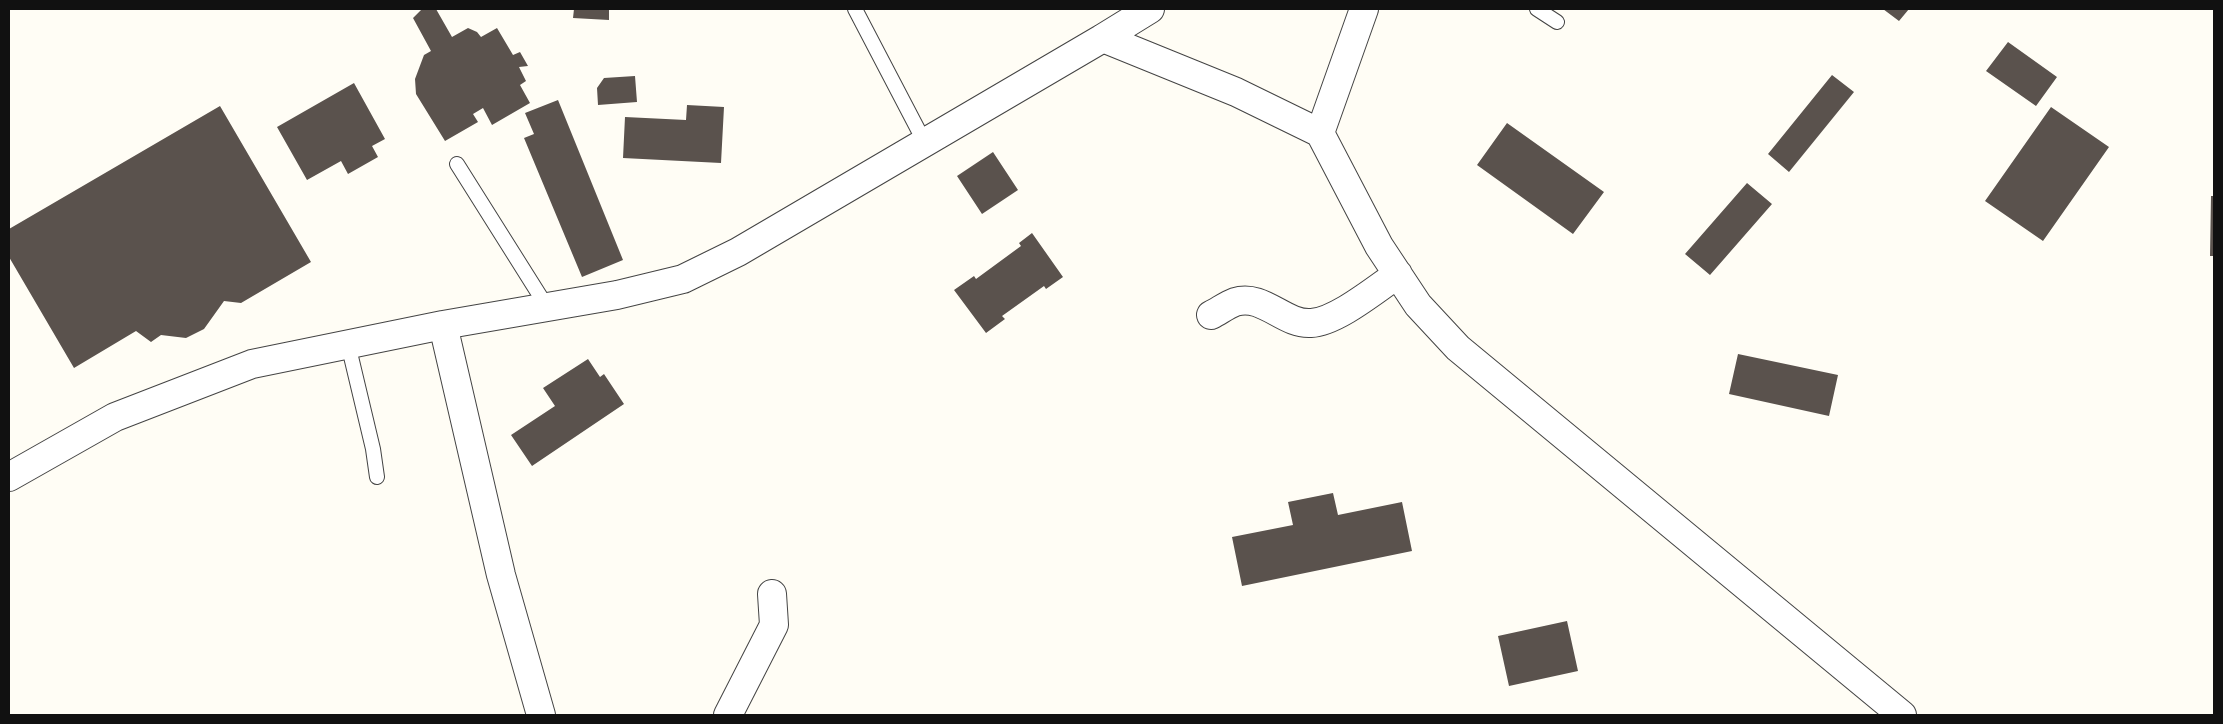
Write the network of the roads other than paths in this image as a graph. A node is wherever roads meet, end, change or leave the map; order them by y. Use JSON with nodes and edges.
{"nodes":[{"id":1,"x":855,"y":9,"type":"edge"},
{"id":2,"x":1150,"y":9,"type":"edge"},
{"id":3,"x":1364,"y":9,"type":"edge"},
{"id":4,"x":1537,"y":9,"type":"edge"},
{"id":5,"x":1557,"y":22,"type":"dead end"},
{"id":6,"x":1103,"y":38,"type":"junction"},
{"id":7,"x":1320,"y":133,"type":"junction"},
{"id":8,"x":925,"y":143,"type":"junction"},
{"id":9,"x":457,"y":164,"type":"dead end"},
{"id":10,"x":1398,"y":274,"type":"junction"},
{"id":11,"x":547,"y":307,"type":"junction"},
{"id":12,"x":1211,"y":315,"type":"dead end"},
{"id":13,"x":443,"y":325,"type":"junction"},
{"id":14,"x":348,"y":344,"type":"junction"},
{"id":15,"x":377,"y":476,"type":"dead end"},
{"id":16,"x":9,"y":477,"type":"edge"},
{"id":17,"x":772,"y":594,"type":"dead end"},
{"id":18,"x":541,"y":715,"type":"edge"},
{"id":19,"x":728,"y":715,"type":"edge"},
{"id":20,"x":1902,"y":715,"type":"edge"}],
"edges":[{"from":1,"to":8,"type":"lane"},
{"from":2,"to":6,"type":"street"},
{"from":3,"to":7,"type":"street"},
{"from":4,"to":5,"type":"lane"},
{"from":6,"to":7,"type":"street"},
{"from":6,"to":8,"type":"street"},
{"from":7,"to":10,"type":"street"},
{"from":8,"to":11,"type":"street"},
{"from":9,"to":11,"type":"lane"},
{"from":10,"to":12,"type":"street"},
{"from":10,"to":20,"type":"street"},
{"from":11,"to":13,"type":"street"},
{"from":13,"to":14,"type":"street"},
{"from":13,"to":18,"type":"street"},
{"from":14,"to":15,"type":"lane"},
{"from":14,"to":16,"type":"street"},
{"from":17,"to":19,"type":"street"}]}
